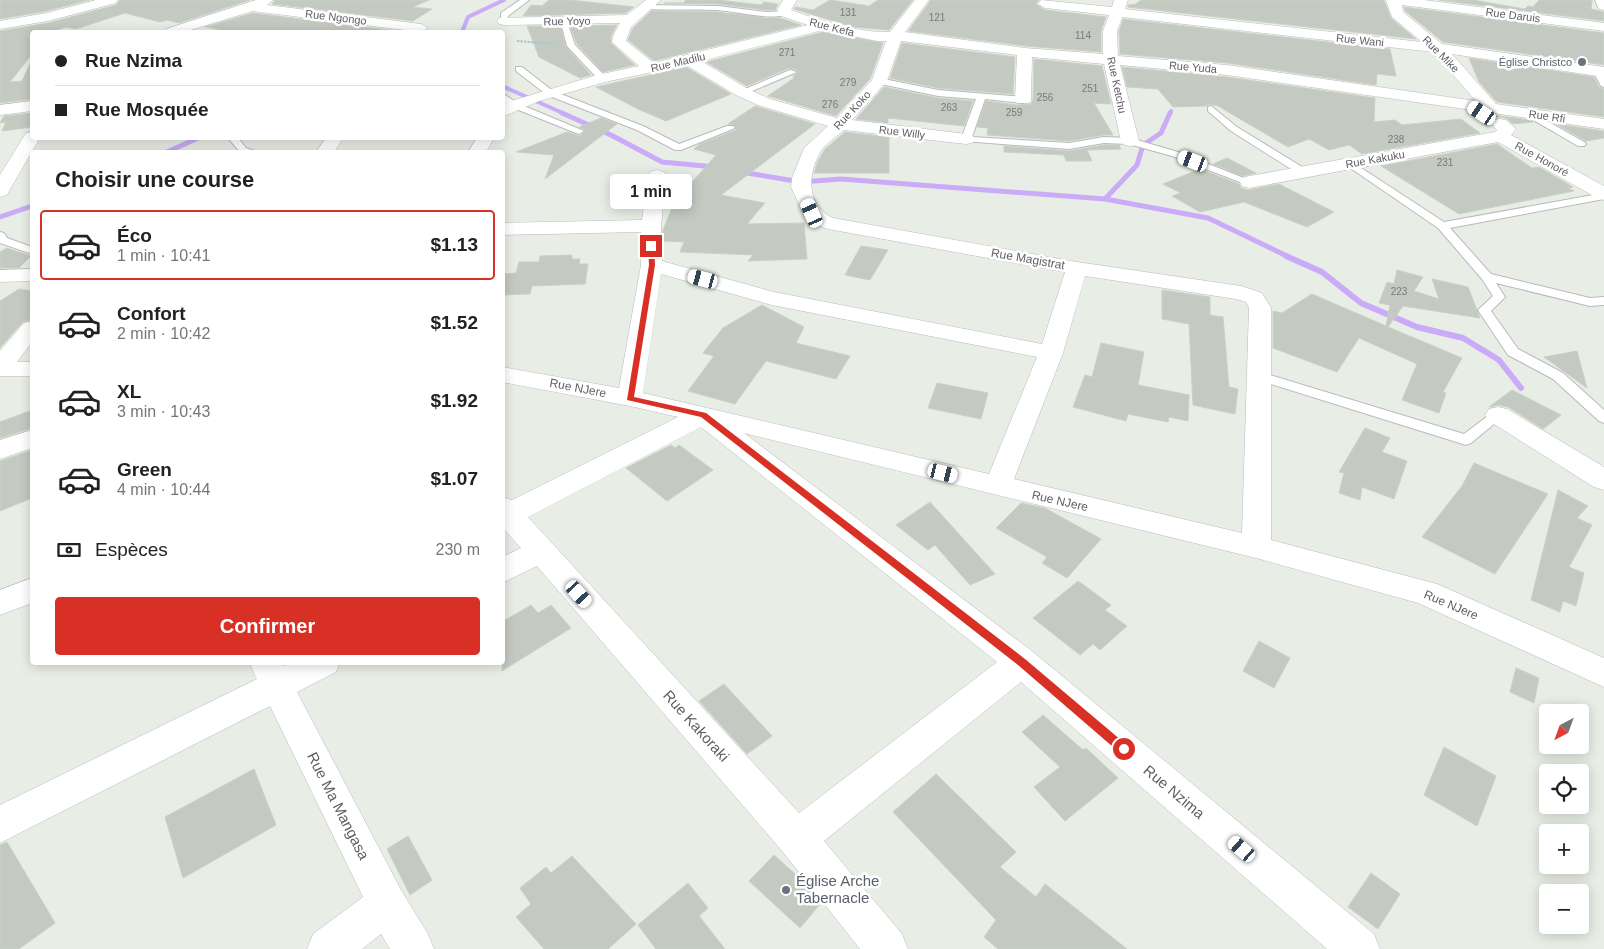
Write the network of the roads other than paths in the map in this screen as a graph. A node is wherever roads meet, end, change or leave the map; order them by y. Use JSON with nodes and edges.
{"nodes":[{"id":1,"x":111,"y":0,"type":"edge"},
{"id":2,"x":266,"y":0,"type":"edge"},
{"id":3,"x":525,"y":0,"type":"edge"},
{"id":4,"x":922,"y":0,"type":"edge"},
{"id":5,"x":1048,"y":0,"type":"edge"},
{"id":6,"x":1394,"y":0,"type":"edge"},
{"id":7,"x":1602,"y":0,"type":"edge"},
{"id":8,"x":649,"y":4,"type":"edge"},
{"id":9,"x":788,"y":6,"type":"edge"},
{"id":10,"x":1118,"y":6,"type":"edge"},
{"id":11,"x":1604,"y":6,"type":"edge"},
{"id":12,"x":252,"y":7,"type":"junction"},
{"id":13,"x":630,"y":19,"type":"junction"},
{"id":14,"x":504,"y":21,"type":"joint"},
{"id":15,"x":563,"y":22,"type":"junction"},
{"id":16,"x":0,"y":26,"type":"edge"},
{"id":17,"x":823,"y":26,"type":"junction"},
{"id":18,"x":1604,"y":27,"type":"edge"},
{"id":19,"x":420,"y":28,"type":"dead end"},
{"id":20,"x":177,"y":30,"type":"edge"},
{"id":21,"x":895,"y":36,"type":"junction"},
{"id":22,"x":1438,"y":48,"type":"junction"},
{"id":23,"x":1025,"y":52,"type":"junction"},
{"id":24,"x":688,"y":60,"type":"junction"},
{"id":25,"x":1111,"y":60,"type":"junction"},
{"id":26,"x":652,"y":68,"type":"junction"},
{"id":27,"x":519,"y":69,"type":"dead end"},
{"id":28,"x":793,"y":72,"type":"dead end"},
{"id":29,"x":1602,"y":76,"type":"edge"},
{"id":30,"x":602,"y":78,"type":"junction"},
{"id":31,"x":879,"y":81,"type":"junction"},
{"id":32,"x":742,"y":92,"type":"junction"},
{"id":33,"x":550,"y":93,"type":"junction"},
{"id":34,"x":981,"y":98,"type":"junction"},
{"id":35,"x":1023,"y":100,"type":"joint"},
{"id":36,"x":514,"y":103,"type":"edge"},
{"id":37,"x":1470,"y":104,"type":"junction"},
{"id":38,"x":30,"y":106,"type":"edge"},
{"id":39,"x":1490,"y":107,"type":"junction"},
{"id":40,"x":1211,"y":109,"type":"dead end"},
{"id":41,"x":0,"y":110,"type":"edge"},
{"id":42,"x":1526,"y":112,"type":"junction"},
{"id":43,"x":840,"y":124,"type":"junction"},
{"id":44,"x":1604,"y":124,"type":"edge"},
{"id":45,"x":730,"y":128,"type":"dead end"},
{"id":46,"x":579,"y":131,"type":"dead end"},
{"id":47,"x":1501,"y":136,"type":"junction"},
{"id":48,"x":966,"y":139,"type":"junction"},
{"id":49,"x":30,"y":140,"type":"edge"},
{"id":50,"x":235,"y":140,"type":"edge"},
{"id":51,"x":332,"y":140,"type":"edge"},
{"id":52,"x":1130,"y":141,"type":"junction"},
{"id":53,"x":1581,"y":144,"type":"dead end"},
{"id":54,"x":243,"y":150,"type":"edge"},
{"id":55,"x":325,"y":150,"type":"edge"},
{"id":56,"x":1349,"y":163,"type":"junction"},
{"id":57,"x":1303,"y":172,"type":"junction"},
{"id":58,"x":657,"y":176,"type":"dead end"},
{"id":59,"x":801,"y":182,"type":"joint"},
{"id":60,"x":1249,"y":182,"type":"joint"},
{"id":61,"x":0,"y":191,"type":"edge"},
{"id":62,"x":1604,"y":195,"type":"edge"},
{"id":63,"x":651,"y":226,"type":"junction"},
{"id":64,"x":1442,"y":226,"type":"junction"},
{"id":65,"x":505,"y":229,"type":"edge"},
{"id":66,"x":0,"y":235,"type":"edge"},
{"id":67,"x":30,"y":250,"type":"edge"},
{"id":68,"x":652,"y":265,"type":"junction"},
{"id":69,"x":1077,"y":268,"type":"junction"},
{"id":70,"x":30,"y":275,"type":"edge"},
{"id":71,"x":0,"y":276,"type":"edge"},
{"id":72,"x":1487,"y":277,"type":"junction"},
{"id":73,"x":1604,"y":301,"type":"edge"},
{"id":74,"x":30,"y":330,"type":"edge"},
{"id":75,"x":1051,"y":353,"type":"junction"},
{"id":76,"x":0,"y":368,"type":"edge"},
{"id":77,"x":30,"y":369,"type":"edge"},
{"id":78,"x":505,"y":375,"type":"edge"},
{"id":79,"x":1260,"y":376,"type":"junction"},
{"id":80,"x":630,"y":398,"type":"junction"},
{"id":81,"x":703,"y":415,"type":"junction"},
{"id":82,"x":1498,"y":415,"type":"joint"},
{"id":83,"x":1604,"y":418,"type":"edge"},
{"id":84,"x":30,"y":440,"type":"edge"},
{"id":85,"x":0,"y":450,"type":"edge"},
{"id":86,"x":1604,"y":480,"type":"edge"},
{"id":87,"x":998,"y":486,"type":"junction"},
{"id":88,"x":506,"y":510,"type":"edge"},
{"id":89,"x":1256,"y":547,"type":"junction"},
{"id":90,"x":540,"y":551,"type":"junction"},
{"id":91,"x":505,"y":568,"type":"edge"},
{"id":92,"x":30,"y":591,"type":"edge"},
{"id":93,"x":0,"y":603,"type":"edge"},
{"id":94,"x":1021,"y":662,"type":"junction"},
{"id":95,"x":312,"y":665,"type":"edge"},
{"id":96,"x":1604,"y":673,"type":"edge"},
{"id":97,"x":271,"y":675,"type":"edge"},
{"id":98,"x":0,"y":825,"type":"edge"},
{"id":99,"x":797,"y":839,"type":"junction"},
{"id":100,"x":387,"y":904,"type":"junction"},
{"id":101,"x":328,"y":949,"type":"edge"},
{"id":102,"x":413,"y":949,"type":"edge"},
{"id":103,"x":888,"y":949,"type":"edge"},
{"id":104,"x":1359,"y":949,"type":"edge"}],
"edges":[{"from":1,"to":16,"type":"street"},
{"from":2,"to":12,"type":"street"},
{"from":3,"to":14,"type":"lane"},
{"from":4,"to":21,"type":"street","name":"Rue Koko"},
{"from":5,"to":10,"type":"street","name":"Rue Wani"},
{"from":6,"to":18,"type":"street","name":"Rue Daruis"},
{"from":6,"to":22,"type":"street","name":"Rue Mike"},
{"from":7,"to":11,"type":"street"},
{"from":8,"to":9,"type":"lane"},
{"from":8,"to":13,"type":"street"},
{"from":9,"to":17,"type":"street","name":"Rue Kefa"},
{"from":10,"to":22,"type":"street","name":"Rue Wani"},
{"from":10,"to":25,"type":"street","name":"Rue Ketchu"},
{"from":12,"to":19,"type":"street","name":"Rue Ngongo"},
{"from":12,"to":20,"type":"street"},
{"from":13,"to":15,"type":"street","name":"Rue Yoyo"},
{"from":13,"to":26,"type":"street"},
{"from":14,"to":15,"type":"street","name":"Rue Yoyo"},
{"from":15,"to":30,"type":"lane"},
{"from":17,"to":21,"type":"street","name":"Rue Kefa"},
{"from":17,"to":24,"type":"street","name":"Rue Madilu"},
{"from":21,"to":23,"type":"street","name":"Rue Yuda"},
{"from":21,"to":31,"type":"street","name":"Rue Koko"},
{"from":22,"to":29,"type":"street","name":"Rue Wani"},
{"from":22,"to":39,"type":"street","name":"Rue Mike"},
{"from":23,"to":25,"type":"street","name":"Rue Yuda"},
{"from":23,"to":35,"type":"street"},
{"from":24,"to":26,"type":"street","name":"Rue Madilu"},
{"from":24,"to":32,"type":"street","name":"Rue Willy"},
{"from":25,"to":37,"type":"street","name":"Rue Yuda"},
{"from":25,"to":52,"type":"street","name":"Rue Ketchu"},
{"from":26,"to":30,"type":"street","name":"Rue Madilu"},
{"from":27,"to":33,"type":"lane"},
{"from":28,"to":32,"type":"lane"},
{"from":30,"to":33,"type":"street","name":"Rue Madilu"},
{"from":31,"to":34,"type":"lane"},
{"from":31,"to":43,"type":"street","name":"Rue Koko"},
{"from":32,"to":43,"type":"street","name":"Rue Willy"},
{"from":33,"to":36,"type":"street","name":"Rue Madilu"},
{"from":33,"to":45,"type":"lane"},
{"from":34,"to":35,"type":"lane"},
{"from":34,"to":48,"type":"lane"},
{"from":36,"to":46,"type":"lane"},
{"from":37,"to":39,"type":"street","name":"Rue Yuda"},
{"from":37,"to":47,"type":"street","name":"Rue Honoré"},
{"from":38,"to":41,"type":"street"},
{"from":39,"to":42,"type":"street","name":"Rue Rfi"},
{"from":40,"to":57,"type":"lane"},
{"from":42,"to":44,"type":"street","name":"Rue Rfi"},
{"from":42,"to":53,"type":"lane"},
{"from":43,"to":48,"type":"street","name":"Rue Willy"},
{"from":43,"to":59,"type":"street","name":"Rue Koko"},
{"from":47,"to":56,"type":"street","name":"Rue Kakuku"},
{"from":47,"to":62,"type":"street","name":"Rue Honoré"},
{"from":48,"to":52,"type":"lane","name":"Rue Willy"},
{"from":49,"to":61,"type":"street"},
{"from":50,"to":54,"type":"lane"},
{"from":51,"to":55,"type":"street"},
{"from":52,"to":60,"type":"lane","name":"Rue Willy"},
{"from":56,"to":57,"type":"street","name":"Rue Kakuku"},
{"from":56,"to":64,"type":"lane"},
{"from":57,"to":60,"type":"street","name":"Rue Kakuku"},
{"from":58,"to":63,"type":"street"},
{"from":59,"to":69,"type":"street","name":"Rue Magistrat"},
{"from":62,"to":64,"type":"lane"},
{"from":63,"to":65,"type":"street"},
{"from":63,"to":68,"type":"street"},
{"from":64,"to":72,"type":"lane"},
{"from":66,"to":67,"type":"lane"},
{"from":68,"to":75,"type":"street"},
{"from":68,"to":80,"type":"street"},
{"from":69,"to":75,"type":"street","name":"Rue Magistrat"},
{"from":69,"to":79,"type":"street"},
{"from":70,"to":71,"type":"street"},
{"from":72,"to":73,"type":"lane"},
{"from":72,"to":83,"type":"lane"},
{"from":74,"to":76,"type":"street"},
{"from":75,"to":87,"type":"street","name":"Rue Magistrat"},
{"from":76,"to":77,"type":"street"},
{"from":78,"to":80,"type":"street","name":"Rue NJere"},
{"from":79,"to":82,"type":"lane"},
{"from":79,"to":89,"type":"street"},
{"from":80,"to":81,"type":"street","name":"Rue NJere"},
{"from":81,"to":87,"type":"street","name":"Rue NJere"},
{"from":81,"to":88,"type":"street"},
{"from":81,"to":94,"type":"street","name":"Rue Nzima"},
{"from":82,"to":86,"type":"street"},
{"from":84,"to":85,"type":"street"},
{"from":87,"to":89,"type":"street","name":"Rue NJere"},
{"from":88,"to":90,"type":"street","name":"Rue Kakoraki"},
{"from":89,"to":96,"type":"street","name":"Rue NJere"},
{"from":90,"to":91,"type":"street"},
{"from":90,"to":99,"type":"street","name":"Rue Kakoraki"},
{"from":92,"to":93,"type":"street"},
{"from":94,"to":99,"type":"street"},
{"from":94,"to":104,"type":"street","name":"Rue Nzima"},
{"from":95,"to":97,"type":"street"},
{"from":97,"to":98,"type":"street"},
{"from":97,"to":100,"type":"street","name":"Rue Ma Mangasa"},
{"from":99,"to":103,"type":"street","name":"Rue Kakoraki"},
{"from":100,"to":101,"type":"street"},
{"from":100,"to":102,"type":"street","name":"Rue Ma Mangasa"}]}
